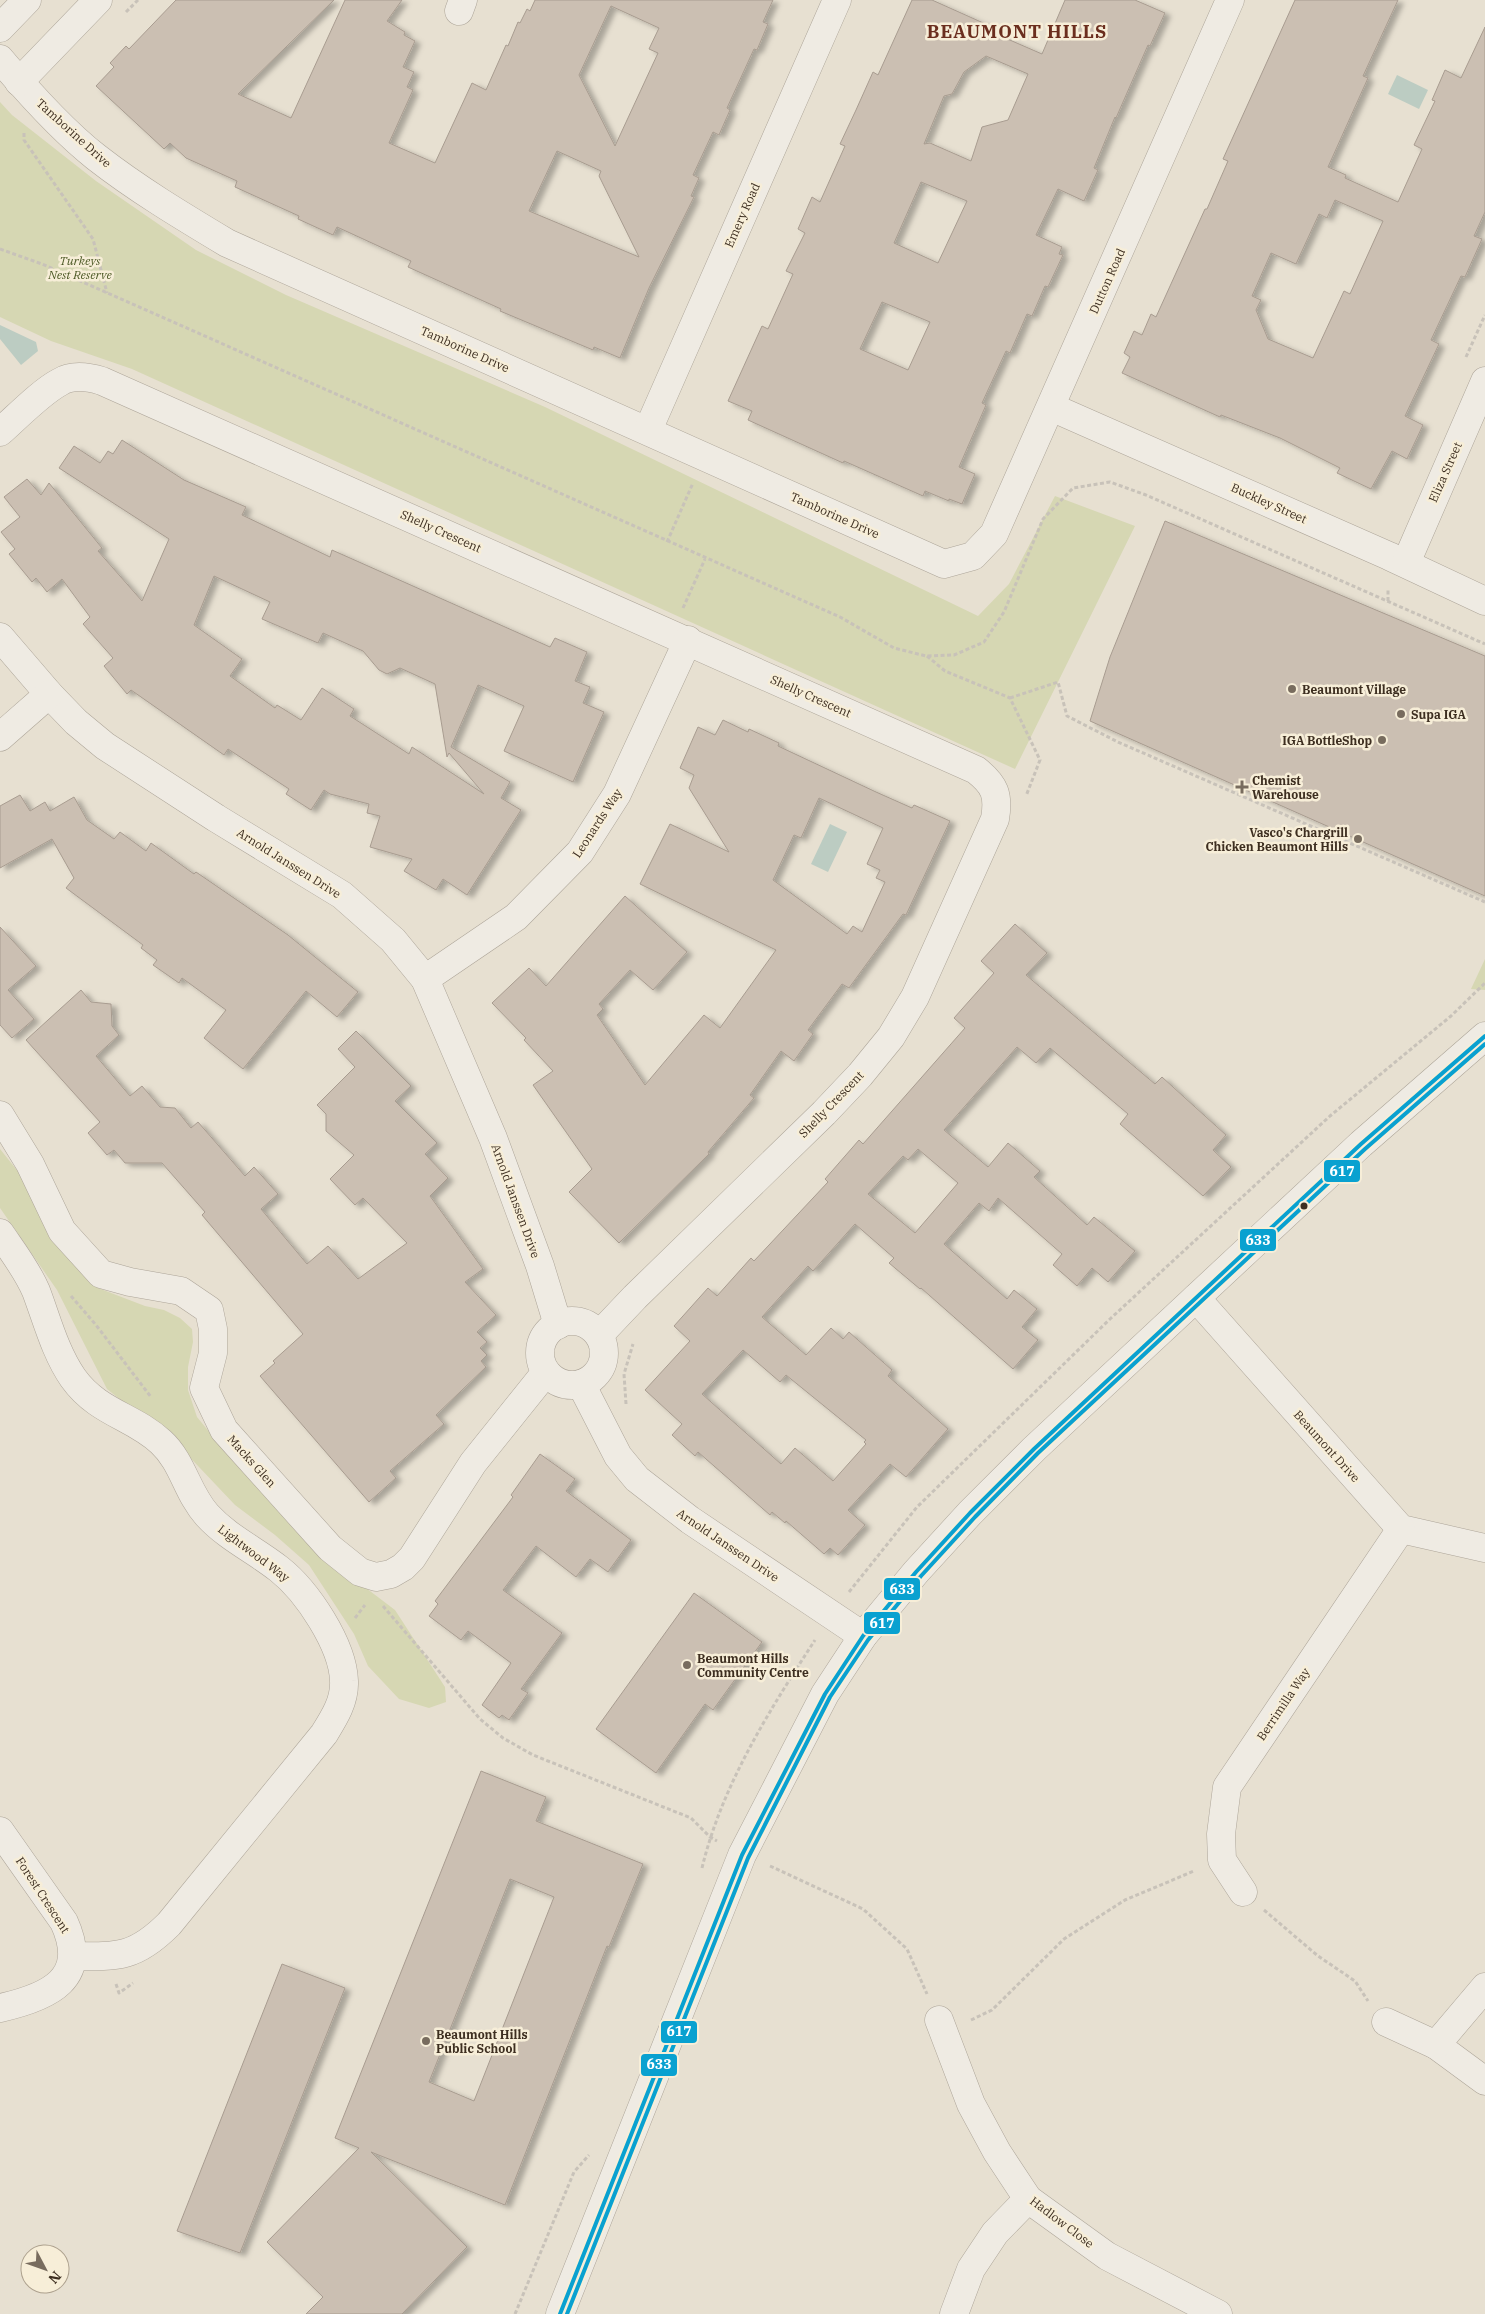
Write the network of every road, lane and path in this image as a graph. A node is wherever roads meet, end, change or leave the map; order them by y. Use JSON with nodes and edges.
{"nodes":[{"id":1,"x":27,"y":0,"type":"edge"},
{"id":2,"x":98,"y":0,"type":"edge"},
{"id":3,"x":837,"y":0,"type":"edge"},
{"id":4,"x":1230,"y":0,"type":"edge"},
{"id":5,"x":0,"y":28,"type":"edge"},
{"id":6,"x":0,"y":59,"type":"edge"},
{"id":7,"x":19,"y":82,"type":"junction"},
{"id":8,"x":38,"y":102,"type":"junction"},
{"id":9,"x":0,"y":249,"type":"edge"},
{"id":10,"x":107,"y":294,"type":"junction"},
{"id":11,"x":1485,"y":381,"type":"edge"},
{"id":12,"x":1051,"y":407,"type":"junction"},
{"id":13,"x":648,"y":430,"type":"junction"},
{"id":14,"x":0,"y":432,"type":"edge"},
{"id":15,"x":705,"y":456,"type":"junction"},
{"id":16,"x":667,"y":542,"type":"junction"},
{"id":17,"x":973,"y":556,"type":"joint"},
{"id":18,"x":706,"y":559,"type":"junction"},
{"id":19,"x":1406,"y":563,"type":"junction"},
{"id":20,"x":1485,"y":601,"type":"edge"},
{"id":21,"x":0,"y":637,"type":"edge"},
{"id":22,"x":680,"y":637,"type":"junction"},
{"id":23,"x":1485,"y":644,"type":"edge"},
{"id":24,"x":926,"y":656,"type":"junction"},
{"id":25,"x":49,"y":694,"type":"junction"},
{"id":26,"x":1010,"y":698,"type":"junction"},
{"id":27,"x":0,"y":737,"type":"edge"},
{"id":28,"x":1026,"y":797,"type":"dead end"},
{"id":29,"x":1485,"y":902,"type":"edge"},
{"id":30,"x":425,"y":979,"type":"junction"},
{"id":31,"x":1485,"y":1036,"type":"edge"},
{"id":32,"x":0,"y":1115,"type":"edge"},
{"id":33,"x":0,"y":1233,"type":"edge"},
{"id":34,"x":1196,"y":1298,"type":"junction"},
{"id":35,"x":558,"y":1325,"type":"junction"},
{"id":36,"x":599,"y":1335,"type":"junction"},
{"id":37,"x":633,"y":1341,"type":"dead end"},
{"id":38,"x":546,"y":1372,"type":"junction"},
{"id":39,"x":581,"y":1384,"type":"junction"},
{"id":40,"x":626,"y":1410,"type":"dead end"},
{"id":41,"x":1401,"y":1529,"type":"junction"},
{"id":42,"x":1485,"y":1548,"type":"edge"},
{"id":43,"x":375,"y":1586,"type":"junction"},
{"id":44,"x":352,"y":1622,"type":"dead end"},
{"id":45,"x":863,"y":1636,"type":"junction"},
{"id":46,"x":0,"y":1832,"type":"edge"},
{"id":47,"x":742,"y":1855,"type":"junction"},
{"id":48,"x":1222,"y":1860,"type":"junction"},
{"id":49,"x":1243,"y":1892,"type":"joint"},
{"id":50,"x":74,"y":1956,"type":"junction"},
{"id":51,"x":1485,"y":1987,"type":"edge"},
{"id":52,"x":0,"y":2008,"type":"edge"},
{"id":53,"x":1386,"y":2022,"type":"joint"},
{"id":54,"x":941,"y":2027,"type":"junction"},
{"id":55,"x":1436,"y":2045,"type":"junction"},
{"id":56,"x":1485,"y":2082,"type":"edge"},
{"id":57,"x":1028,"y":2199,"type":"junction"},
{"id":58,"x":560,"y":2314,"type":"edge"},
{"id":59,"x":954,"y":2314,"type":"edge"},
{"id":60,"x":1218,"y":2314,"type":"edge"}],
"edges":[{"from":1,"to":5,"type":"street"},
{"from":2,"to":7,"type":"street"},
{"from":3,"to":13,"type":"street","name":"Emery Road"},
{"from":4,"to":12,"type":"street","name":"Dutton Road"},
{"from":6,"to":7,"type":"street","name":"Tamborine Drive"},
{"from":7,"to":8,"type":"street","name":"Tamborine Drive"},
{"from":8,"to":10,"type":"path"},
{"from":8,"to":13,"type":"street","name":"Tamborine Drive"},
{"from":9,"to":10,"type":"path"},
{"from":10,"to":16,"type":"path"},
{"from":11,"to":19,"type":"street","name":"Eliza Street"},
{"from":12,"to":17,"type":"street","name":"Dutton Road"},
{"from":12,"to":19,"type":"street","name":"Buckley Street"},
{"from":13,"to":15,"type":"street","name":"Tamborine Drive"},
{"from":14,"to":22,"type":"street","name":"Shelly Crescent"},
{"from":15,"to":16,"type":"path"},
{"from":15,"to":17,"type":"street","name":"Tamborine Drive"},
{"from":16,"to":18,"type":"path"},
{"from":18,"to":22,"type":"path"},
{"from":18,"to":24,"type":"path"},
{"from":19,"to":20,"type":"street","name":"Buckley Street"},
{"from":21,"to":25,"type":"street","name":"Arnold Janssen Drive"},
{"from":22,"to":30,"type":"street","name":"Leonards Way"},
{"from":22,"to":36,"type":"street","name":"Shelly Crescent"},
{"from":23,"to":24,"type":"path"},
{"from":24,"to":26,"type":"path"},
{"from":25,"to":27,"type":"street"},
{"from":25,"to":30,"type":"street","name":"Arnold Janssen Drive"},
{"from":26,"to":28,"type":"path"},
{"from":26,"to":29,"type":"path"},
{"from":30,"to":35,"type":"street","name":"Arnold Janssen Drive"},
{"from":31,"to":34,"type":"street"},
{"from":32,"to":43,"type":"street","name":"Macks Glen"},
{"from":33,"to":50,"type":"street","name":"Lightwood Way"},
{"from":34,"to":41,"type":"street","name":"Beaumont Drive"},
{"from":34,"to":45,"type":"street"},
{"from":35,"to":36,"type":"street"},
{"from":35,"to":38,"type":"street"},
{"from":36,"to":39,"type":"street"},
{"from":37,"to":40,"type":"path"},
{"from":38,"to":39,"type":"street"},
{"from":38,"to":43,"type":"street"},
{"from":39,"to":45,"type":"street","name":"Arnold Janssen Drive"},
{"from":41,"to":42,"type":"street"},
{"from":41,"to":48,"type":"street","name":"Berrimilla Way"},
{"from":43,"to":44,"type":"path"},
{"from":43,"to":47,"type":"path"},
{"from":45,"to":47,"type":"street"},
{"from":46,"to":50,"type":"street","name":"Forest Crescent"},
{"from":47,"to":54,"type":"path"},
{"from":47,"to":58,"type":"street"},
{"from":48,"to":49,"type":"street"},
{"from":48,"to":54,"type":"path"},
{"from":49,"to":53,"type":"path"},
{"from":50,"to":52,"type":"street"},
{"from":51,"to":55,"type":"street"},
{"from":53,"to":55,"type":"street"},
{"from":54,"to":57,"type":"street","name":"Hadlow Close"},
{"from":55,"to":56,"type":"street"},
{"from":57,"to":59,"type":"street"},
{"from":57,"to":60,"type":"street","name":"Hadlow Close"}]}
